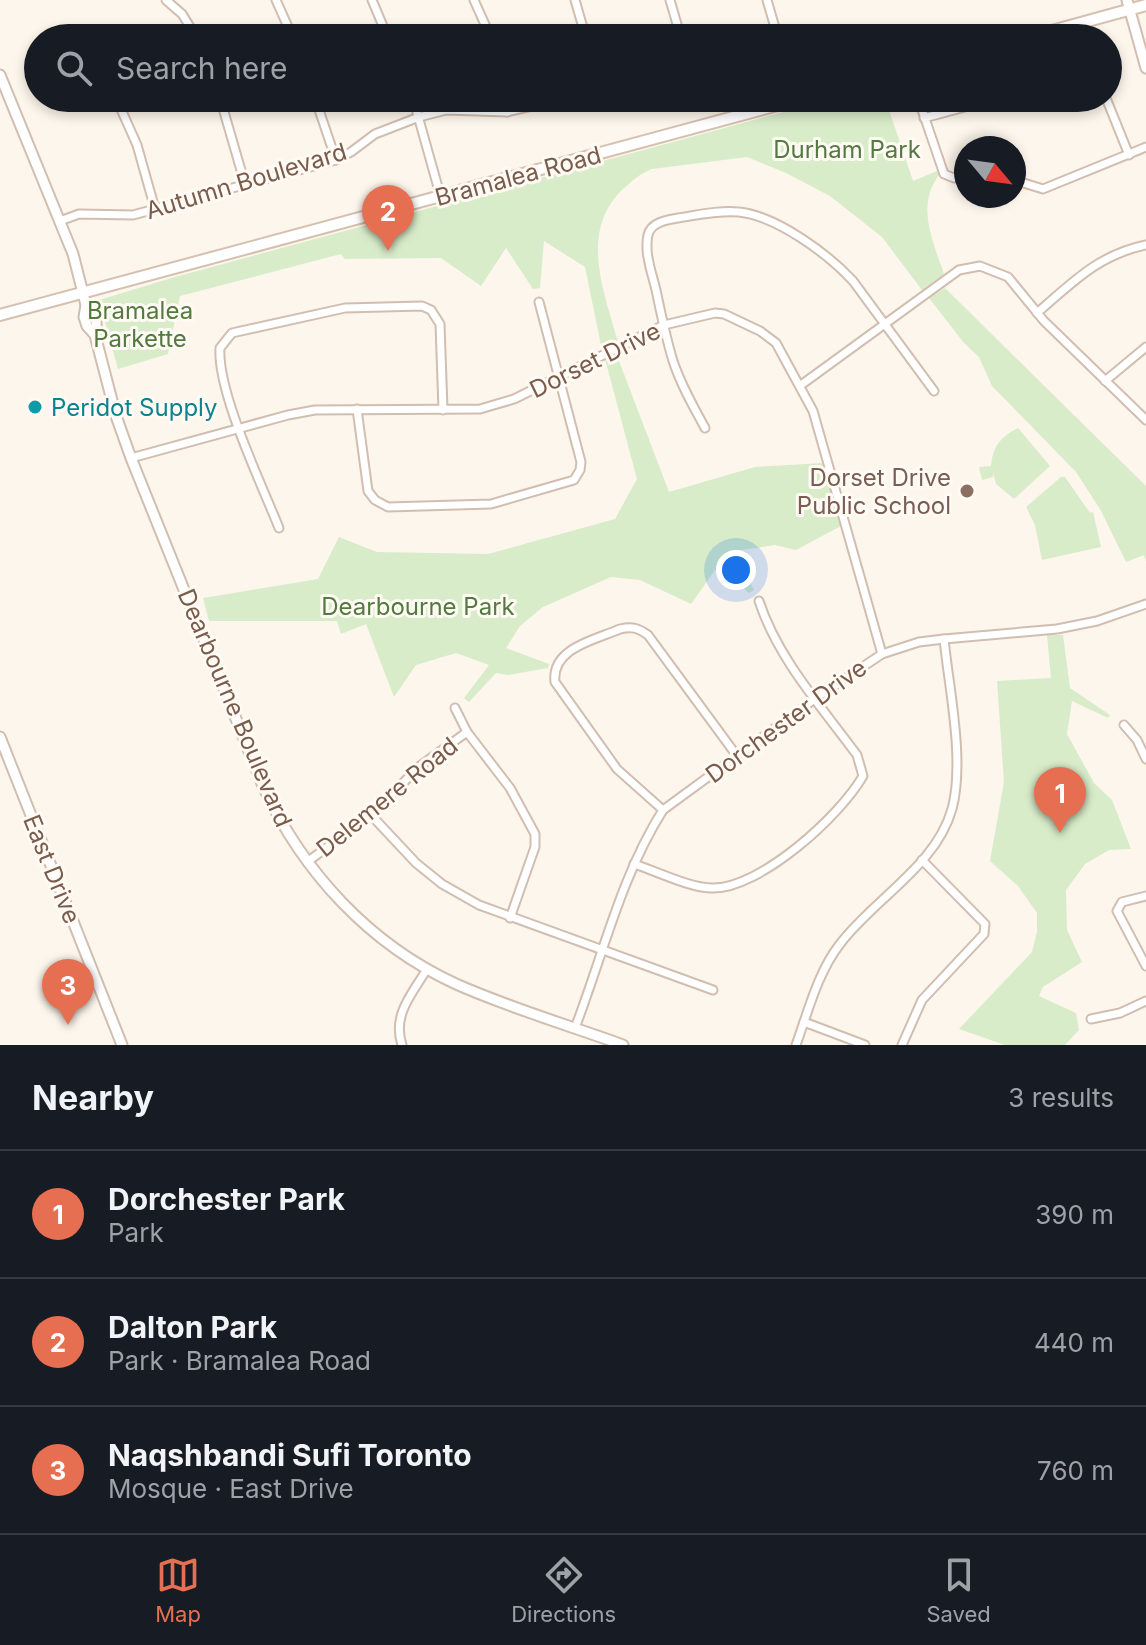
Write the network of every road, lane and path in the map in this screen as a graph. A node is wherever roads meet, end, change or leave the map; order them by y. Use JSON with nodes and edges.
{"nodes":[{"id":1,"x":166,"y":0,"type":"edge"},
{"id":2,"x":276,"y":0,"type":"edge"},
{"id":3,"x":372,"y":0,"type":"edge"},
{"id":4,"x":474,"y":0,"type":"edge"},
{"id":5,"x":575,"y":0,"type":"edge"},
{"id":6,"x":670,"y":0,"type":"edge"},
{"id":7,"x":767,"y":0,"type":"edge"},
{"id":8,"x":1128,"y":4,"type":"edge"},
{"id":9,"x":1146,"y":5,"type":"edge"},
{"id":10,"x":188,"y":24,"type":"edge"},
{"id":11,"x":287,"y":24,"type":"edge"},
{"id":12,"x":382,"y":24,"type":"edge"},
{"id":13,"x":485,"y":24,"type":"edge"},
{"id":14,"x":582,"y":24,"type":"edge"},
{"id":15,"x":677,"y":24,"type":"edge"},
{"id":16,"x":774,"y":24,"type":"edge"},
{"id":17,"x":1068,"y":24,"type":"edge"},
{"id":18,"x":1146,"y":68,"type":"edge"},
{"id":19,"x":0,"y":75,"type":"edge"},
{"id":20,"x":122,"y":112,"type":"edge"},
{"id":21,"x":224,"y":112,"type":"edge"},
{"id":22,"x":320,"y":112,"type":"edge"},
{"id":23,"x":417,"y":112,"type":"edge"},
{"id":24,"x":438,"y":112,"type":"edge"},
{"id":25,"x":751,"y":112,"type":"edge"},
{"id":26,"x":922,"y":112,"type":"edge"},
{"id":27,"x":946,"y":112,"type":"edge"},
{"id":28,"x":1112,"y":112,"type":"edge"},
{"id":29,"x":419,"y":117,"type":"junction"},
{"id":30,"x":924,"y":118,"type":"junction"},
{"id":31,"x":1146,"y":147,"type":"edge"},
{"id":32,"x":1129,"y":155,"type":"junction"},
{"id":33,"x":336,"y":160,"type":"junction"},
{"id":34,"x":954,"y":178,"type":"edge"},
{"id":35,"x":245,"y":184,"type":"junction"},
{"id":36,"x":1026,"y":184,"type":"edge"},
{"id":37,"x":441,"y":198,"type":"junction"},
{"id":38,"x":155,"y":209,"type":"junction"},
{"id":39,"x":60,"y":221,"type":"junction"},
{"id":40,"x":1146,"y":245,"type":"edge"},
{"id":41,"x":84,"y":293,"type":"junction"},
{"id":42,"x":539,"y":302,"type":"dead end"},
{"id":43,"x":1037,"y":313,"type":"junction"},
{"id":44,"x":0,"y":315,"type":"edge"},
{"id":45,"x":884,"y":323,"type":"junction"},
{"id":46,"x":664,"y":325,"type":"junction"},
{"id":47,"x":1146,"y":347,"type":"edge"},
{"id":48,"x":560,"y":377,"type":"junction"},
{"id":49,"x":1105,"y":381,"type":"junction"},
{"id":50,"x":801,"y":385,"type":"junction"},
{"id":51,"x":934,"y":391,"type":"dead end"},
{"id":52,"x":357,"y":409,"type":"junction"},
{"id":53,"x":443,"y":410,"type":"junction"},
{"id":54,"x":1146,"y":420,"type":"edge"},
{"id":55,"x":240,"y":428,"type":"junction"},
{"id":56,"x":705,"y":428,"type":"dead end"},
{"id":57,"x":131,"y":458,"type":"junction"},
{"id":58,"x":279,"y":528,"type":"dead end"},
{"id":59,"x":759,"y":601,"type":"dead end"},
{"id":60,"x":1146,"y":604,"type":"edge"},
{"id":61,"x":944,"y":639,"type":"junction"},
{"id":62,"x":882,"y":654,"type":"junction"},
{"id":63,"x":816,"y":698,"type":"junction"},
{"id":64,"x":455,"y":708,"type":"dead end"},
{"id":65,"x":1124,"y":725,"type":"dead end"},
{"id":66,"x":467,"y":732,"type":"junction"},
{"id":67,"x":0,"y":737,"type":"edge"},
{"id":68,"x":737,"y":756,"type":"junction"},
{"id":69,"x":1146,"y":759,"type":"edge"},
{"id":70,"x":663,"y":810,"type":"junction"},
{"id":71,"x":371,"y":815,"type":"junction"},
{"id":72,"x":922,"y":860,"type":"junction"},
{"id":73,"x":307,"y":862,"type":"junction"},
{"id":74,"x":634,"y":864,"type":"junction"},
{"id":75,"x":1146,"y":896,"type":"edge"},
{"id":76,"x":510,"y":918,"type":"junction"},
{"id":77,"x":603,"y":952,"type":"junction"},
{"id":78,"x":1146,"y":966,"type":"edge"},
{"id":79,"x":427,"y":969,"type":"junction"},
{"id":80,"x":713,"y":990,"type":"dead end"},
{"id":81,"x":1146,"y":1001,"type":"edge"},
{"id":82,"x":1091,"y":1019,"type":"dead end"},
{"id":83,"x":804,"y":1022,"type":"junction"},
{"id":84,"x":575,"y":1028,"type":"junction"},
{"id":85,"x":122,"y":1045,"type":"edge"},
{"id":86,"x":402,"y":1045,"type":"edge"},
{"id":87,"x":623,"y":1045,"type":"edge"},
{"id":88,"x":796,"y":1045,"type":"edge"},
{"id":89,"x":865,"y":1045,"type":"edge"},
{"id":90,"x":902,"y":1045,"type":"edge"}],
"edges":[{"from":1,"to":10,"type":"street"},
{"from":2,"to":11,"type":"street"},
{"from":3,"to":12,"type":"street"},
{"from":4,"to":13,"type":"street"},
{"from":5,"to":14,"type":"street"},
{"from":6,"to":15,"type":"street"},
{"from":7,"to":16,"type":"street"},
{"from":8,"to":9,"type":"main road"},
{"from":8,"to":17,"type":"main road"},
{"from":8,"to":18,"type":"street"},
{"from":19,"to":39,"type":"street","name":"Dearbourne Boulevard"},
{"from":20,"to":38,"type":"street"},
{"from":21,"to":35,"type":"street"},
{"from":22,"to":33,"type":"street"},
{"from":23,"to":29,"type":"street"},
{"from":24,"to":29,"type":"street","name":"Autumn Boulevard"},
{"from":25,"to":37,"type":"main road","name":"Bramalea Road"},
{"from":26,"to":30,"type":"street"},
{"from":27,"to":30,"type":"street"},
{"from":28,"to":32,"type":"street"},
{"from":29,"to":33,"type":"street","name":"Autumn Boulevard"},
{"from":29,"to":37,"type":"street"},
{"from":30,"to":34,"type":"street"},
{"from":31,"to":32,"type":"street"},
{"from":32,"to":36,"type":"street"},
{"from":33,"to":35,"type":"street","name":"Autumn Boulevard"},
{"from":35,"to":38,"type":"street","name":"Autumn Boulevard"},
{"from":37,"to":41,"type":"main road","name":"Bramalea Road"},
{"from":38,"to":39,"type":"street","name":"Autumn Boulevard"},
{"from":39,"to":41,"type":"street","name":"Dearbourne Boulevard"},
{"from":40,"to":43,"type":"street"},
{"from":41,"to":44,"type":"main road","name":"Bramalea Road"},
{"from":41,"to":57,"type":"street","name":"Dearbourne Boulevard"},
{"from":42,"to":48,"type":"street"},
{"from":43,"to":45,"type":"street"},
{"from":43,"to":49,"type":"street"},
{"from":45,"to":46,"type":"street"},
{"from":45,"to":50,"type":"street"},
{"from":45,"to":51,"type":"street"},
{"from":46,"to":48,"type":"street","name":"Dorset Drive"},
{"from":46,"to":50,"type":"street","name":"Dorset Drive"},
{"from":46,"to":56,"type":"street"},
{"from":47,"to":49,"type":"street"},
{"from":48,"to":52,"type":"street"},
{"from":48,"to":53,"type":"street","name":"Dorset Drive"},
{"from":49,"to":54,"type":"street"},
{"from":50,"to":62,"type":"street","name":"Dorset Drive"},
{"from":52,"to":53,"type":"street","name":"Dorset Drive"},
{"from":52,"to":55,"type":"street","name":"Dorset Drive"},
{"from":53,"to":55,"type":"street"},
{"from":55,"to":57,"type":"street","name":"Dorset Drive"},
{"from":55,"to":58,"type":"street"},
{"from":57,"to":73,"type":"street","name":"Dearbourne Boulevard"},
{"from":59,"to":63,"type":"street"},
{"from":60,"to":61,"type":"street","name":"Dorchester Drive"},
{"from":61,"to":62,"type":"street","name":"Dorchester Drive"},
{"from":61,"to":72,"type":"street"},
{"from":62,"to":63,"type":"street","name":"Dorchester Drive"},
{"from":63,"to":68,"type":"street","name":"Dorchester Drive"},
{"from":63,"to":74,"type":"street"},
{"from":64,"to":66,"type":"street"},
{"from":65,"to":69,"type":"street"},
{"from":66,"to":71,"type":"street","name":"Delemere Road"},
{"from":66,"to":76,"type":"street"},
{"from":67,"to":85,"type":"street","name":"East Drive"},
{"from":68,"to":70,"type":"street","name":"Dorchester Drive"},
{"from":68,"to":70,"type":"street"},
{"from":70,"to":74,"type":"street","name":"Dorchester Drive"},
{"from":71,"to":73,"type":"street","name":"Delemere Road"},
{"from":71,"to":76,"type":"street"},
{"from":72,"to":83,"type":"street"},
{"from":72,"to":90,"type":"street"},
{"from":73,"to":79,"type":"street","name":"Dearbourne Boulevard"},
{"from":74,"to":77,"type":"street","name":"Dorchester Drive"},
{"from":75,"to":78,"type":"street"},
{"from":76,"to":77,"type":"street"},
{"from":77,"to":80,"type":"street"},
{"from":77,"to":84,"type":"street","name":"Dorchester Drive"},
{"from":79,"to":84,"type":"street","name":"Dearbourne Boulevard"},
{"from":79,"to":86,"type":"street"},
{"from":81,"to":82,"type":"street"},
{"from":83,"to":88,"type":"street"},
{"from":83,"to":89,"type":"street"},
{"from":84,"to":87,"type":"street","name":"Dearbourne Boulevard"}]}
